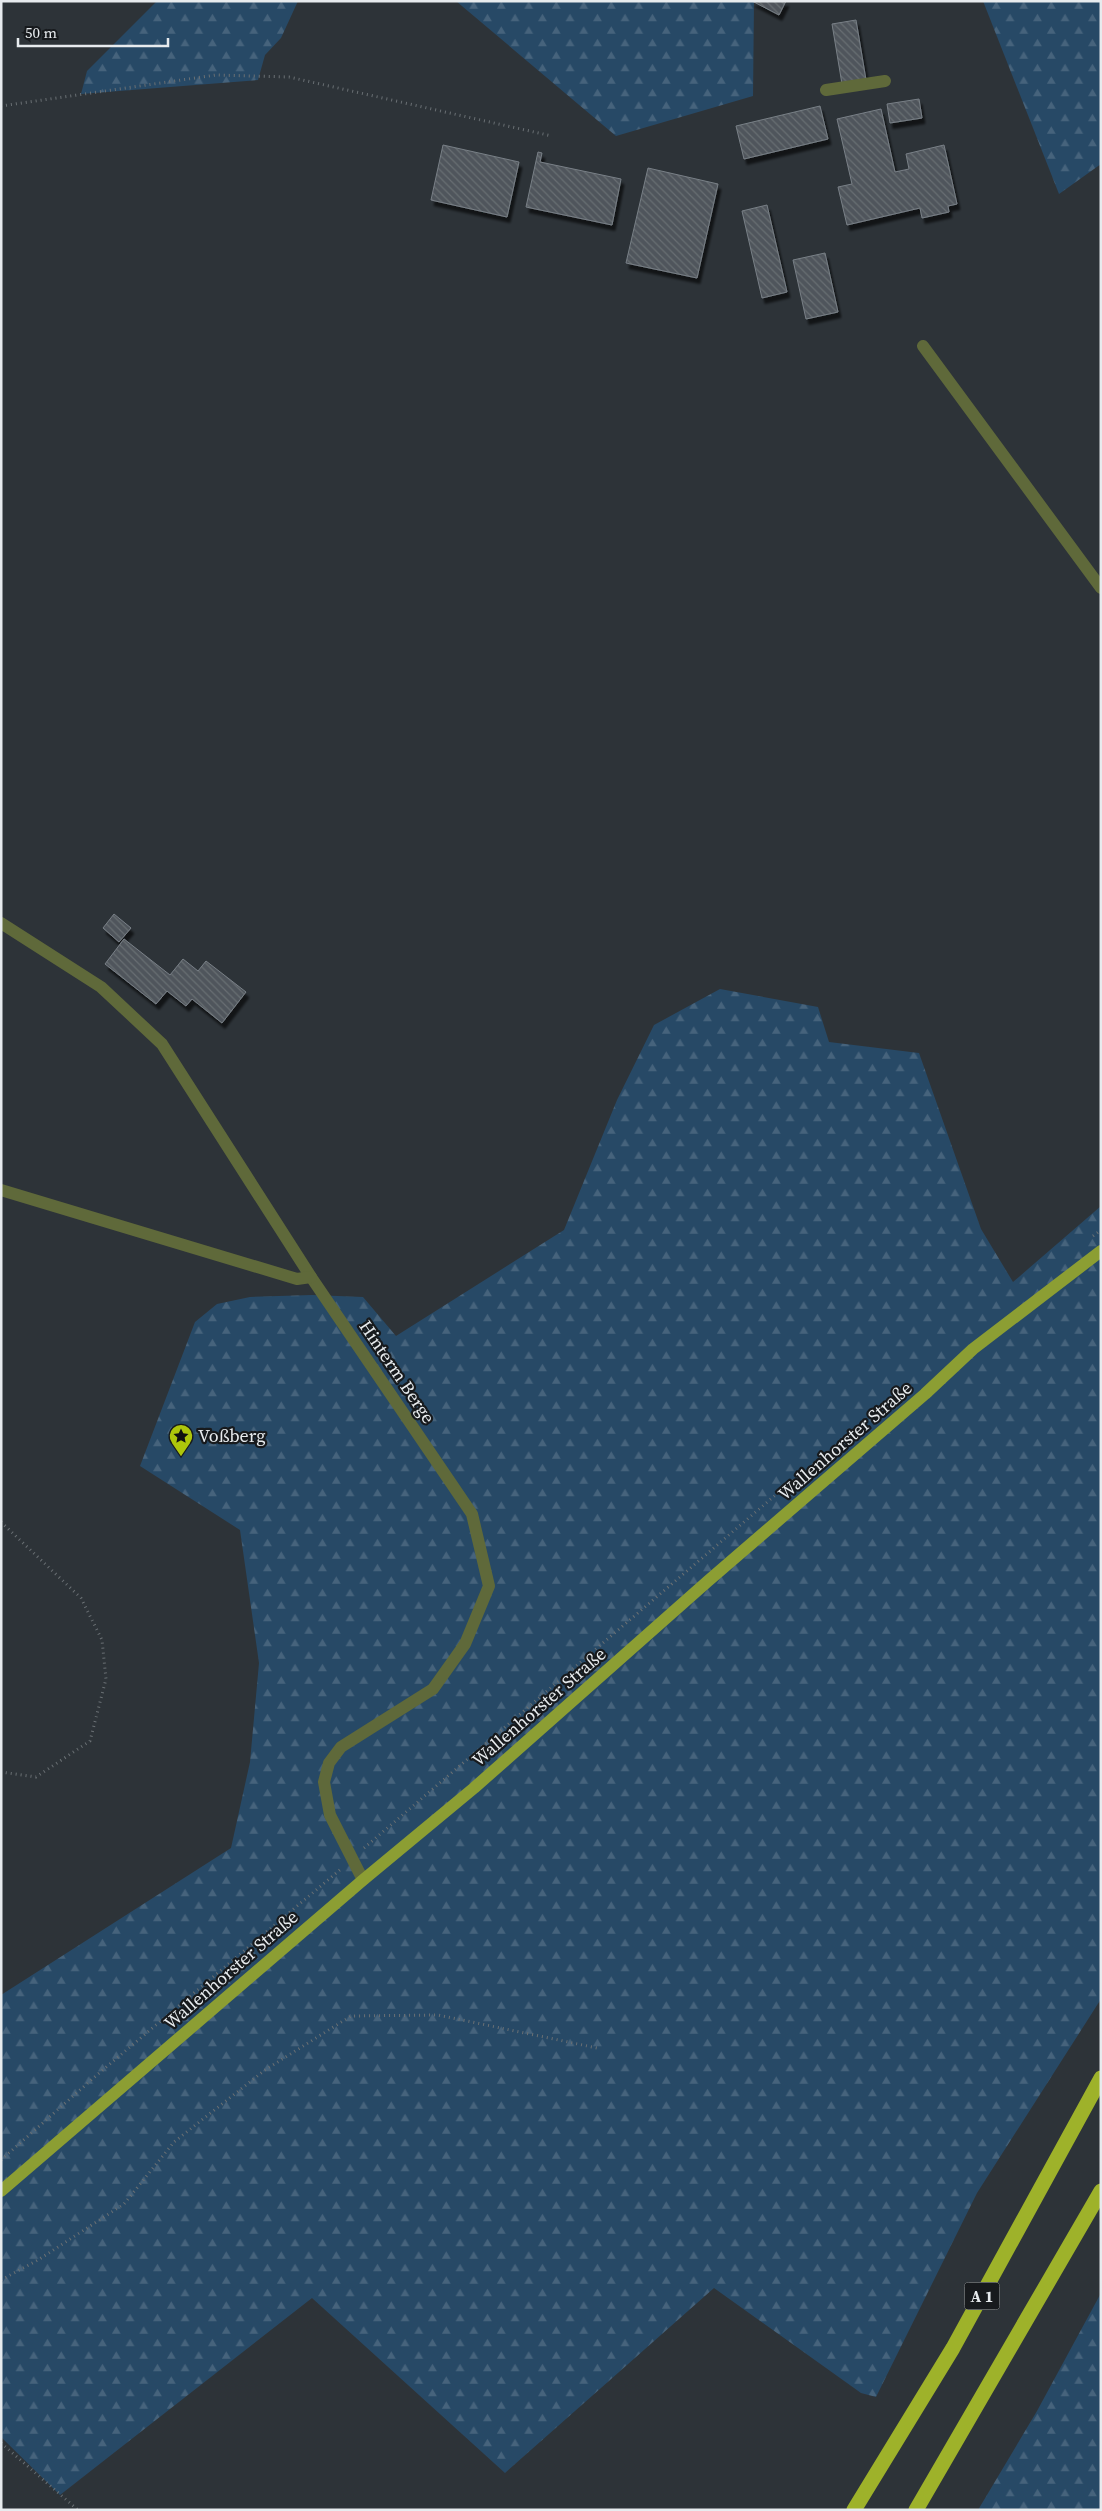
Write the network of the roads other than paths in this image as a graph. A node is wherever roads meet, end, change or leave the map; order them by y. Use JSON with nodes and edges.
{"nodes":[{"id":1,"x":886,"y":81,"type":"dead end"},
{"id":2,"x":826,"y":90,"type":"dead end"},
{"id":3,"x":922,"y":346,"type":"dead end"},
{"id":4,"x":1101,"y":588,"type":"edge"},
{"id":5,"x":1,"y":923,"type":"edge"},
{"id":6,"x":1,"y":1190,"type":"edge"},
{"id":7,"x":1101,"y":1251,"type":"edge"},
{"id":8,"x":312,"y":1277,"type":"junction"},
{"id":9,"x":363,"y":1880,"type":"junction"},
{"id":10,"x":1101,"y":2078,"type":"edge"},
{"id":11,"x":1,"y":2190,"type":"edge"},
{"id":12,"x":1101,"y":2191,"type":"edge"},
{"id":13,"x":854,"y":2510,"type":"edge"},
{"id":14,"x":916,"y":2510,"type":"edge"}],
"edges":[{"from":1,"to":2,"type":"street"},
{"from":3,"to":4,"type":"street"},
{"from":5,"to":8,"type":"street","name":"Hinterm Berge"},
{"from":6,"to":8,"type":"street"},
{"from":7,"to":9,"type":"main road","name":"Wallenhorster Straße"},
{"from":8,"to":9,"type":"street","name":"Hinterm Berge"},
{"from":9,"to":11,"type":"main road","name":"Wallenhorster Straße"},
{"from":10,"to":13,"type":"highway","number":"A 1"},
{"from":12,"to":14,"type":"highway"}]}
